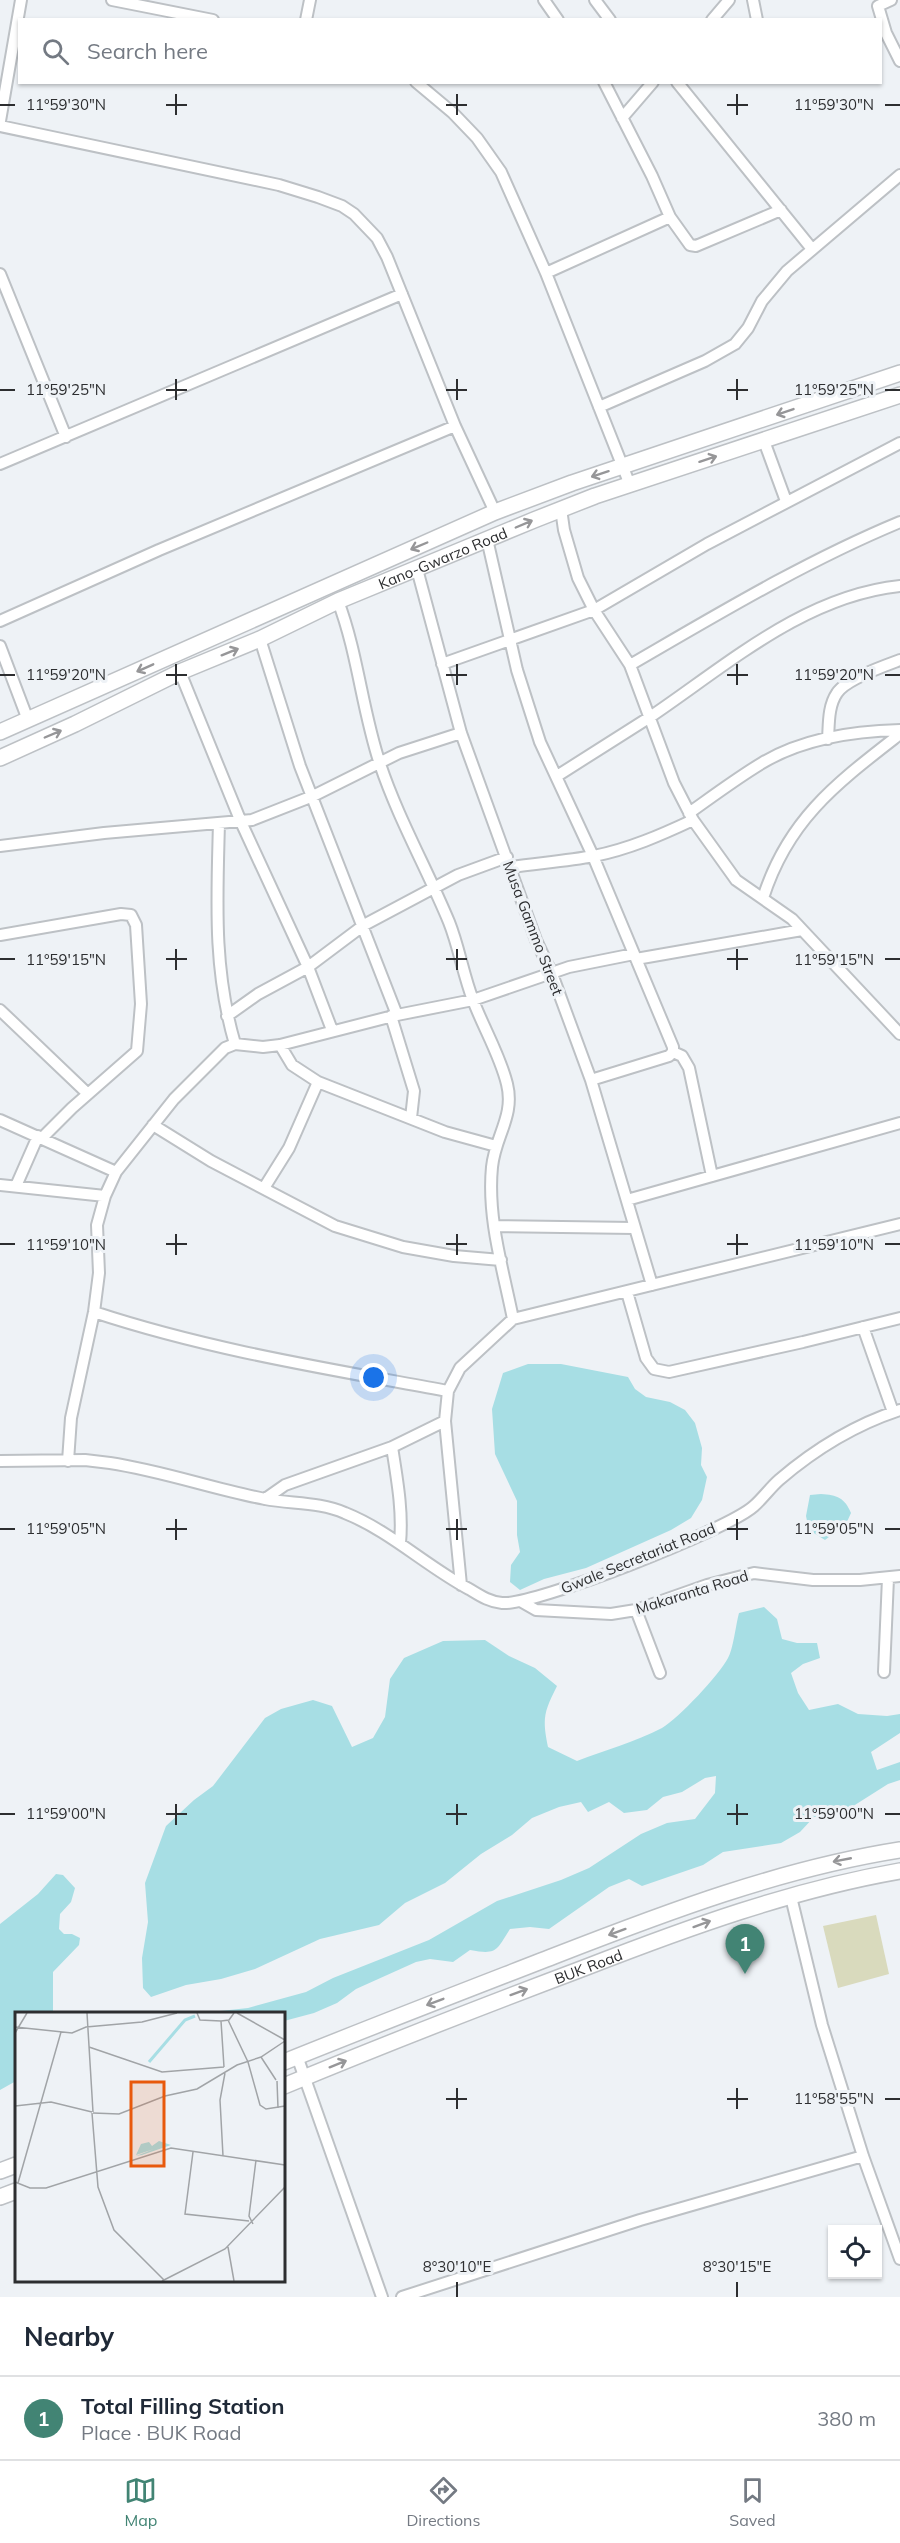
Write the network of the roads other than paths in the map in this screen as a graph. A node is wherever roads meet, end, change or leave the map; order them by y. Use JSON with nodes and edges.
{"nodes":[{"id":1,"x":21,"y":0,"type":"edge"},
{"id":2,"x":112,"y":0,"type":"edge"},
{"id":3,"x":310,"y":0,"type":"edge"},
{"id":4,"x":544,"y":0,"type":"edge"},
{"id":5,"x":596,"y":0,"type":"edge"},
{"id":6,"x":729,"y":0,"type":"edge"},
{"id":7,"x":753,"y":0,"type":"edge"},
{"id":8,"x":891,"y":0,"type":"edge"},
{"id":9,"x":160,"y":4,"type":"edge"},
{"id":10,"x":206,"y":18,"type":"edge"},
{"id":11,"x":306,"y":18,"type":"edge"},
{"id":12,"x":557,"y":18,"type":"edge"},
{"id":13,"x":609,"y":18,"type":"edge"},
{"id":14,"x":714,"y":18,"type":"edge"},
{"id":15,"x":757,"y":18,"type":"edge"},
{"id":16,"x":882,"y":18,"type":"edge"},
{"id":17,"x":882,"y":20,"type":"edge"},
{"id":18,"x":900,"y":61,"type":"edge"},
{"id":19,"x":418,"y":84,"type":"edge"},
{"id":20,"x":605,"y":84,"type":"edge"},
{"id":21,"x":651,"y":84,"type":"edge"},
{"id":22,"x":678,"y":84,"type":"edge"},
{"id":23,"x":622,"y":118,"type":"junction"},
{"id":24,"x":0,"y":122,"type":"edge"},
{"id":25,"x":0,"y":126,"type":"edge"},
{"id":26,"x":900,"y":175,"type":"edge"},
{"id":27,"x":782,"y":210,"type":"junction"},
{"id":28,"x":670,"y":217,"type":"junction"},
{"id":29,"x":812,"y":249,"type":"junction"},
{"id":30,"x":546,"y":273,"type":"junction"},
{"id":31,"x":0,"y":274,"type":"edge"},
{"id":32,"x":402,"y":294,"type":"junction"},
{"id":33,"x":900,"y":373,"type":"edge"},
{"id":34,"x":900,"y":395,"type":"edge"},
{"id":35,"x":598,"y":408,"type":"junction"},
{"id":36,"x":455,"y":426,"type":"junction"},
{"id":37,"x":66,"y":437,"type":"junction"},
{"id":38,"x":764,"y":441,"type":"junction"},
{"id":39,"x":900,"y":443,"type":"edge"},
{"id":40,"x":0,"y":464,"type":"edge"},
{"id":41,"x":623,"y":466,"type":"junction"},
{"id":42,"x":630,"y":485,"type":"junction"},
{"id":43,"x":786,"y":501,"type":"junction"},
{"id":44,"x":561,"y":509,"type":"junction"},
{"id":45,"x":495,"y":512,"type":"junction"},
{"id":46,"x":900,"y":522,"type":"edge"},
{"id":47,"x":487,"y":539,"type":"junction"},
{"id":48,"x":417,"y":569,"type":"junction"},
{"id":49,"x":900,"y":586,"type":"edge"},
{"id":50,"x":338,"y":601,"type":"junction"},
{"id":51,"x":594,"y":609,"type":"junction"},
{"id":52,"x":0,"y":621,"type":"edge"},
{"id":53,"x":260,"y":639,"type":"junction"},
{"id":54,"x":512,"y":641,"type":"junction"},
{"id":55,"x":0,"y":646,"type":"edge"},
{"id":56,"x":900,"y":660,"type":"edge"},
{"id":57,"x":442,"y":664,"type":"junction"},
{"id":58,"x":630,"y":665,"type":"junction"},
{"id":59,"x":180,"y":672,"type":"junction"},
{"id":60,"x":651,"y":716,"type":"junction"},
{"id":61,"x":28,"y":720,"type":"junction"},
{"id":62,"x":0,"y":732,"type":"edge"},
{"id":63,"x":900,"y":732,"type":"edge"},
{"id":64,"x":461,"y":733,"type":"junction"},
{"id":65,"x":828,"y":739,"type":"junction"},
{"id":66,"x":0,"y":758,"type":"edge"},
{"id":67,"x":380,"y":765,"type":"junction"},
{"id":68,"x":556,"y":776,"type":"junction"},
{"id":69,"x":313,"y":796,"type":"junction"},
{"id":70,"x":691,"y":816,"type":"junction"},
{"id":71,"x":241,"y":822,"type":"junction"},
{"id":72,"x":219,"y":823,"type":"junction"},
{"id":73,"x":0,"y":846,"type":"edge"},
{"id":74,"x":593,"y":856,"type":"junction"},
{"id":75,"x":509,"y":862,"type":"junction"},
{"id":76,"x":432,"y":888,"type":"junction"},
{"id":77,"x":763,"y":898,"type":"junction"},
{"id":78,"x":364,"y":925,"type":"junction"},
{"id":79,"x":802,"y":930,"type":"junction"},
{"id":80,"x":0,"y":935,"type":"edge"},
{"id":81,"x":635,"y":957,"type":"junction"},
{"id":82,"x":308,"y":967,"type":"junction"},
{"id":83,"x":552,"y":974,"type":"junction"},
{"id":84,"x":473,"y":1000,"type":"junction"},
{"id":85,"x":0,"y":1010,"type":"edge"},
{"id":86,"x":394,"y":1015,"type":"junction"},
{"id":87,"x":227,"y":1016,"type":"junction"},
{"id":88,"x":332,"y":1030,"type":"junction"},
{"id":89,"x":900,"y":1034,"type":"edge"},
{"id":90,"x":235,"y":1044,"type":"junction"},
{"id":91,"x":280,"y":1045,"type":"junction"},
{"id":92,"x":673,"y":1052,"type":"junction"},
{"id":93,"x":591,"y":1080,"type":"junction"},
{"id":94,"x":318,"y":1083,"type":"junction"},
{"id":95,"x":88,"y":1094,"type":"junction"},
{"id":96,"x":411,"y":1118,"type":"junction"},
{"id":97,"x":0,"y":1120,"type":"edge"},
{"id":98,"x":900,"y":1123,"type":"edge"},
{"id":99,"x":153,"y":1125,"type":"junction"},
{"id":100,"x":40,"y":1137,"type":"junction"},
{"id":101,"x":496,"y":1146,"type":"junction"},
{"id":102,"x":116,"y":1172,"type":"junction"},
{"id":103,"x":712,"y":1176,"type":"junction"},
{"id":104,"x":0,"y":1185,"type":"edge"},
{"id":105,"x":16,"y":1186,"type":"junction"},
{"id":106,"x":264,"y":1188,"type":"junction"},
{"id":107,"x":105,"y":1196,"type":"junction"},
{"id":108,"x":627,"y":1200,"type":"junction"},
{"id":109,"x":900,"y":1224,"type":"edge"},
{"id":110,"x":494,"y":1226,"type":"junction"},
{"id":111,"x":634,"y":1228,"type":"junction"},
{"id":112,"x":501,"y":1260,"type":"junction"},
{"id":113,"x":652,"y":1285,"type":"junction"},
{"id":114,"x":627,"y":1292,"type":"junction"},
{"id":115,"x":94,"y":1312,"type":"junction"},
{"id":116,"x":900,"y":1318,"type":"edge"},
{"id":117,"x":513,"y":1319,"type":"junction"},
{"id":118,"x":863,"y":1327,"type":"junction"},
{"id":119,"x":448,"y":1390,"type":"junction"},
{"id":120,"x":898,"y":1410,"type":"edge"},
{"id":121,"x":446,"y":1420,"type":"junction"},
{"id":122,"x":392,"y":1447,"type":"junction"},
{"id":123,"x":0,"y":1461,"type":"edge"},
{"id":124,"x":68,"y":1461,"type":"junction"},
{"id":125,"x":265,"y":1499,"type":"junction"},
{"id":126,"x":400,"y":1543,"type":"junction"},
{"id":127,"x":900,"y":1576,"type":"edge"},
{"id":128,"x":888,"y":1578,"type":"junction"},
{"id":129,"x":461,"y":1585,"type":"junction"},
{"id":130,"x":522,"y":1602,"type":"junction"},
{"id":131,"x":636,"y":1610,"type":"junction"},
{"id":132,"x":884,"y":1672,"type":"dead end"},
{"id":133,"x":660,"y":1673,"type":"dead end"},
{"id":134,"x":900,"y":1850,"type":"edge"},
{"id":135,"x":900,"y":1871,"type":"edge"},
{"id":136,"x":790,"y":1897,"type":"junction"},
{"id":137,"x":290,"y":2059,"type":"edge"},
{"id":138,"x":304,"y":2077,"type":"junction"},
{"id":139,"x":285,"y":2086,"type":"edge"},
{"id":140,"x":863,"y":2156,"type":"junction"},
{"id":141,"x":15,"y":2165,"type":"edge"},
{"id":142,"x":0,"y":2171,"type":"edge"},
{"id":143,"x":15,"y":2191,"type":"edge"},
{"id":144,"x":0,"y":2197,"type":"edge"},
{"id":145,"x":900,"y":2259,"type":"edge"},
{"id":146,"x":382,"y":2297,"type":"edge"},
{"id":147,"x":402,"y":2297,"type":"edge"}],
"edges":[{"from":1,"to":24,"type":"street"},
{"from":2,"to":9,"type":"street"},
{"from":3,"to":11,"type":"street"},
{"from":4,"to":12,"type":"street"},
{"from":5,"to":13,"type":"street"},
{"from":6,"to":14,"type":"street"},
{"from":7,"to":15,"type":"street"},
{"from":8,"to":16,"type":"street"},
{"from":9,"to":10,"type":"street"},
{"from":17,"to":18,"type":"street"},
{"from":19,"to":30,"type":"street"},
{"from":20,"to":23,"type":"street"},
{"from":21,"to":23,"type":"street"},
{"from":22,"to":27,"type":"street"},
{"from":23,"to":28,"type":"street"},
{"from":25,"to":32,"type":"street"},
{"from":26,"to":29,"type":"street"},
{"from":27,"to":28,"type":"street"},
{"from":27,"to":29,"type":"street"},
{"from":28,"to":30,"type":"street"},
{"from":29,"to":35,"type":"street"},
{"from":30,"to":35,"type":"street"},
{"from":31,"to":37,"type":"street"},
{"from":32,"to":36,"type":"street"},
{"from":32,"to":37,"type":"street"},
{"from":33,"to":41,"type":"main road","name":"Kano-Gwarzo Road","one_way":true},
{"from":34,"to":38,"type":"main road","name":"Kano-Gwarzo Road"},
{"from":35,"to":41,"type":"street"},
{"from":36,"to":45,"type":"street"},
{"from":36,"to":52,"type":"street"},
{"from":37,"to":40,"type":"street"},
{"from":42,"to":38,"type":"main road","name":"Kano-Gwarzo Road","one_way":true},
{"from":38,"to":43,"type":"street"},
{"from":39,"to":43,"type":"street"},
{"from":41,"to":42,"type":"street"},
{"from":41,"to":45,"type":"main road","name":"Kano-Gwarzo Road","one_way":true},
{"from":42,"to":44,"type":"main road","name":"Kano-Gwarzo Road"},
{"from":43,"to":51,"type":"street"},
{"from":47,"to":44,"type":"main road","name":"Kano-Gwarzo Road","one_way":true},
{"from":44,"to":51,"type":"street"},
{"from":45,"to":61,"type":"main road","name":"Kano-Gwarzo Road","one_way":true},
{"from":46,"to":58,"type":"street"},
{"from":47,"to":48,"type":"main road","name":"Kano-Gwarzo Road"},
{"from":47,"to":54,"type":"street"},
{"from":48,"to":50,"type":"main road","name":"Kano-Gwarzo Road"},
{"from":48,"to":57,"type":"street","name":"Musa Gammo Street"},
{"from":49,"to":60,"type":"street"},
{"from":50,"to":53,"type":"main road","name":"Kano-Gwarzo Road"},
{"from":50,"to":67,"type":"street"},
{"from":51,"to":54,"type":"street"},
{"from":51,"to":58,"type":"street"},
{"from":59,"to":53,"type":"main road","name":"Kano-Gwarzo Road","one_way":true},
{"from":53,"to":69,"type":"street"},
{"from":54,"to":57,"type":"street"},
{"from":54,"to":68,"type":"street"},
{"from":55,"to":61,"type":"street"},
{"from":56,"to":65,"type":"street"},
{"from":57,"to":64,"type":"street","name":"Musa Gammo Street"},
{"from":58,"to":60,"type":"street"},
{"from":66,"to":59,"type":"main road","name":"Kano-Gwarzo Road","one_way":true},
{"from":59,"to":71,"type":"street"},
{"from":60,"to":68,"type":"street"},
{"from":60,"to":70,"type":"street"},
{"from":61,"to":62,"type":"main road","name":"Kano-Gwarzo Road"},
{"from":63,"to":65,"type":"street"},
{"from":63,"to":77,"type":"street"},
{"from":64,"to":67,"type":"street"},
{"from":64,"to":75,"type":"street","name":"Musa Gammo Street"},
{"from":65,"to":70,"type":"street"},
{"from":67,"to":69,"type":"street"},
{"from":67,"to":76,"type":"street"},
{"from":68,"to":74,"type":"street"},
{"from":69,"to":71,"type":"street"},
{"from":69,"to":78,"type":"street"},
{"from":70,"to":74,"type":"street"},
{"from":70,"to":77,"type":"street"},
{"from":71,"to":72,"type":"street"},
{"from":71,"to":82,"type":"street"},
{"from":72,"to":73,"type":"street"},
{"from":72,"to":87,"type":"street"},
{"from":74,"to":75,"type":"street"},
{"from":74,"to":81,"type":"street"},
{"from":75,"to":76,"type":"street"},
{"from":75,"to":83,"type":"street","name":"Musa Gammo Street"},
{"from":76,"to":78,"type":"street"},
{"from":76,"to":84,"type":"street"},
{"from":77,"to":79,"type":"street"},
{"from":78,"to":82,"type":"street"},
{"from":78,"to":86,"type":"street"},
{"from":79,"to":81,"type":"street"},
{"from":79,"to":89,"type":"street"},
{"from":80,"to":95,"type":"street"},
{"from":81,"to":83,"type":"street"},
{"from":81,"to":92,"type":"street"},
{"from":82,"to":87,"type":"street"},
{"from":82,"to":88,"type":"street"},
{"from":83,"to":84,"type":"street"},
{"from":83,"to":93,"type":"street","name":"Musa Gammo Street"},
{"from":84,"to":86,"type":"street"},
{"from":84,"to":101,"type":"street"},
{"from":85,"to":95,"type":"street"},
{"from":86,"to":88,"type":"street"},
{"from":86,"to":96,"type":"street"},
{"from":87,"to":90,"type":"street"},
{"from":88,"to":91,"type":"street"},
{"from":90,"to":91,"type":"street"},
{"from":90,"to":99,"type":"street"},
{"from":91,"to":94,"type":"street"},
{"from":92,"to":93,"type":"street"},
{"from":92,"to":103,"type":"street"},
{"from":93,"to":108,"type":"street","name":"Musa Gammo Street"},
{"from":94,"to":96,"type":"street"},
{"from":94,"to":106,"type":"street"},
{"from":95,"to":100,"type":"street"},
{"from":96,"to":101,"type":"street"},
{"from":97,"to":100,"type":"street"},
{"from":98,"to":103,"type":"street"},
{"from":99,"to":102,"type":"street"},
{"from":99,"to":106,"type":"street"},
{"from":100,"to":102,"type":"street"},
{"from":100,"to":105,"type":"street"},
{"from":101,"to":110,"type":"street"},
{"from":102,"to":107,"type":"street"},
{"from":103,"to":108,"type":"street"},
{"from":104,"to":105,"type":"street"},
{"from":105,"to":107,"type":"street"},
{"from":106,"to":112,"type":"street"},
{"from":107,"to":115,"type":"street"},
{"from":108,"to":111,"type":"street","name":"Musa Gammo Street"},
{"from":109,"to":113,"type":"street"},
{"from":110,"to":111,"type":"street"},
{"from":110,"to":112,"type":"street"},
{"from":111,"to":113,"type":"street","name":"Musa Gammo Street"},
{"from":112,"to":117,"type":"street"},
{"from":113,"to":114,"type":"street"},
{"from":114,"to":117,"type":"street"},
{"from":114,"to":118,"type":"street"},
{"from":115,"to":119,"type":"street"},
{"from":115,"to":124,"type":"street"},
{"from":116,"to":118,"type":"street"},
{"from":117,"to":119,"type":"street"},
{"from":118,"to":120,"type":"street"},
{"from":119,"to":121,"type":"street"},
{"from":120,"to":130,"type":"street","name":"Gwale Secretariat Road"},
{"from":121,"to":122,"type":"street"},
{"from":121,"to":129,"type":"street"},
{"from":122,"to":125,"type":"street"},
{"from":122,"to":126,"type":"street"},
{"from":123,"to":124,"type":"street"},
{"from":124,"to":125,"type":"street"},
{"from":125,"to":126,"type":"street"},
{"from":126,"to":129,"type":"street"},
{"from":127,"to":128,"type":"street","name":"Makaranta Road"},
{"from":128,"to":131,"type":"street","name":"Makaranta Road"},
{"from":128,"to":132,"type":"street"},
{"from":129,"to":130,"type":"street"},
{"from":130,"to":131,"type":"street","name":"Makaranta Road"},
{"from":131,"to":133,"type":"street"},
{"from":134,"to":137,"type":"main road","name":"BUK Road","one_way":true},
{"from":135,"to":136,"type":"main road","name":"BUK Road"},
{"from":138,"to":136,"type":"main road","name":"BUK Road","one_way":true},
{"from":136,"to":140,"type":"street"},
{"from":137,"to":138,"type":"street"},
{"from":138,"to":139,"type":"main road","name":"BUK Road"},
{"from":138,"to":146,"type":"street"},
{"from":140,"to":145,"type":"street"},
{"from":140,"to":147,"type":"street"},
{"from":141,"to":142,"type":"main road"},
{"from":143,"to":144,"type":"main road"}]}
